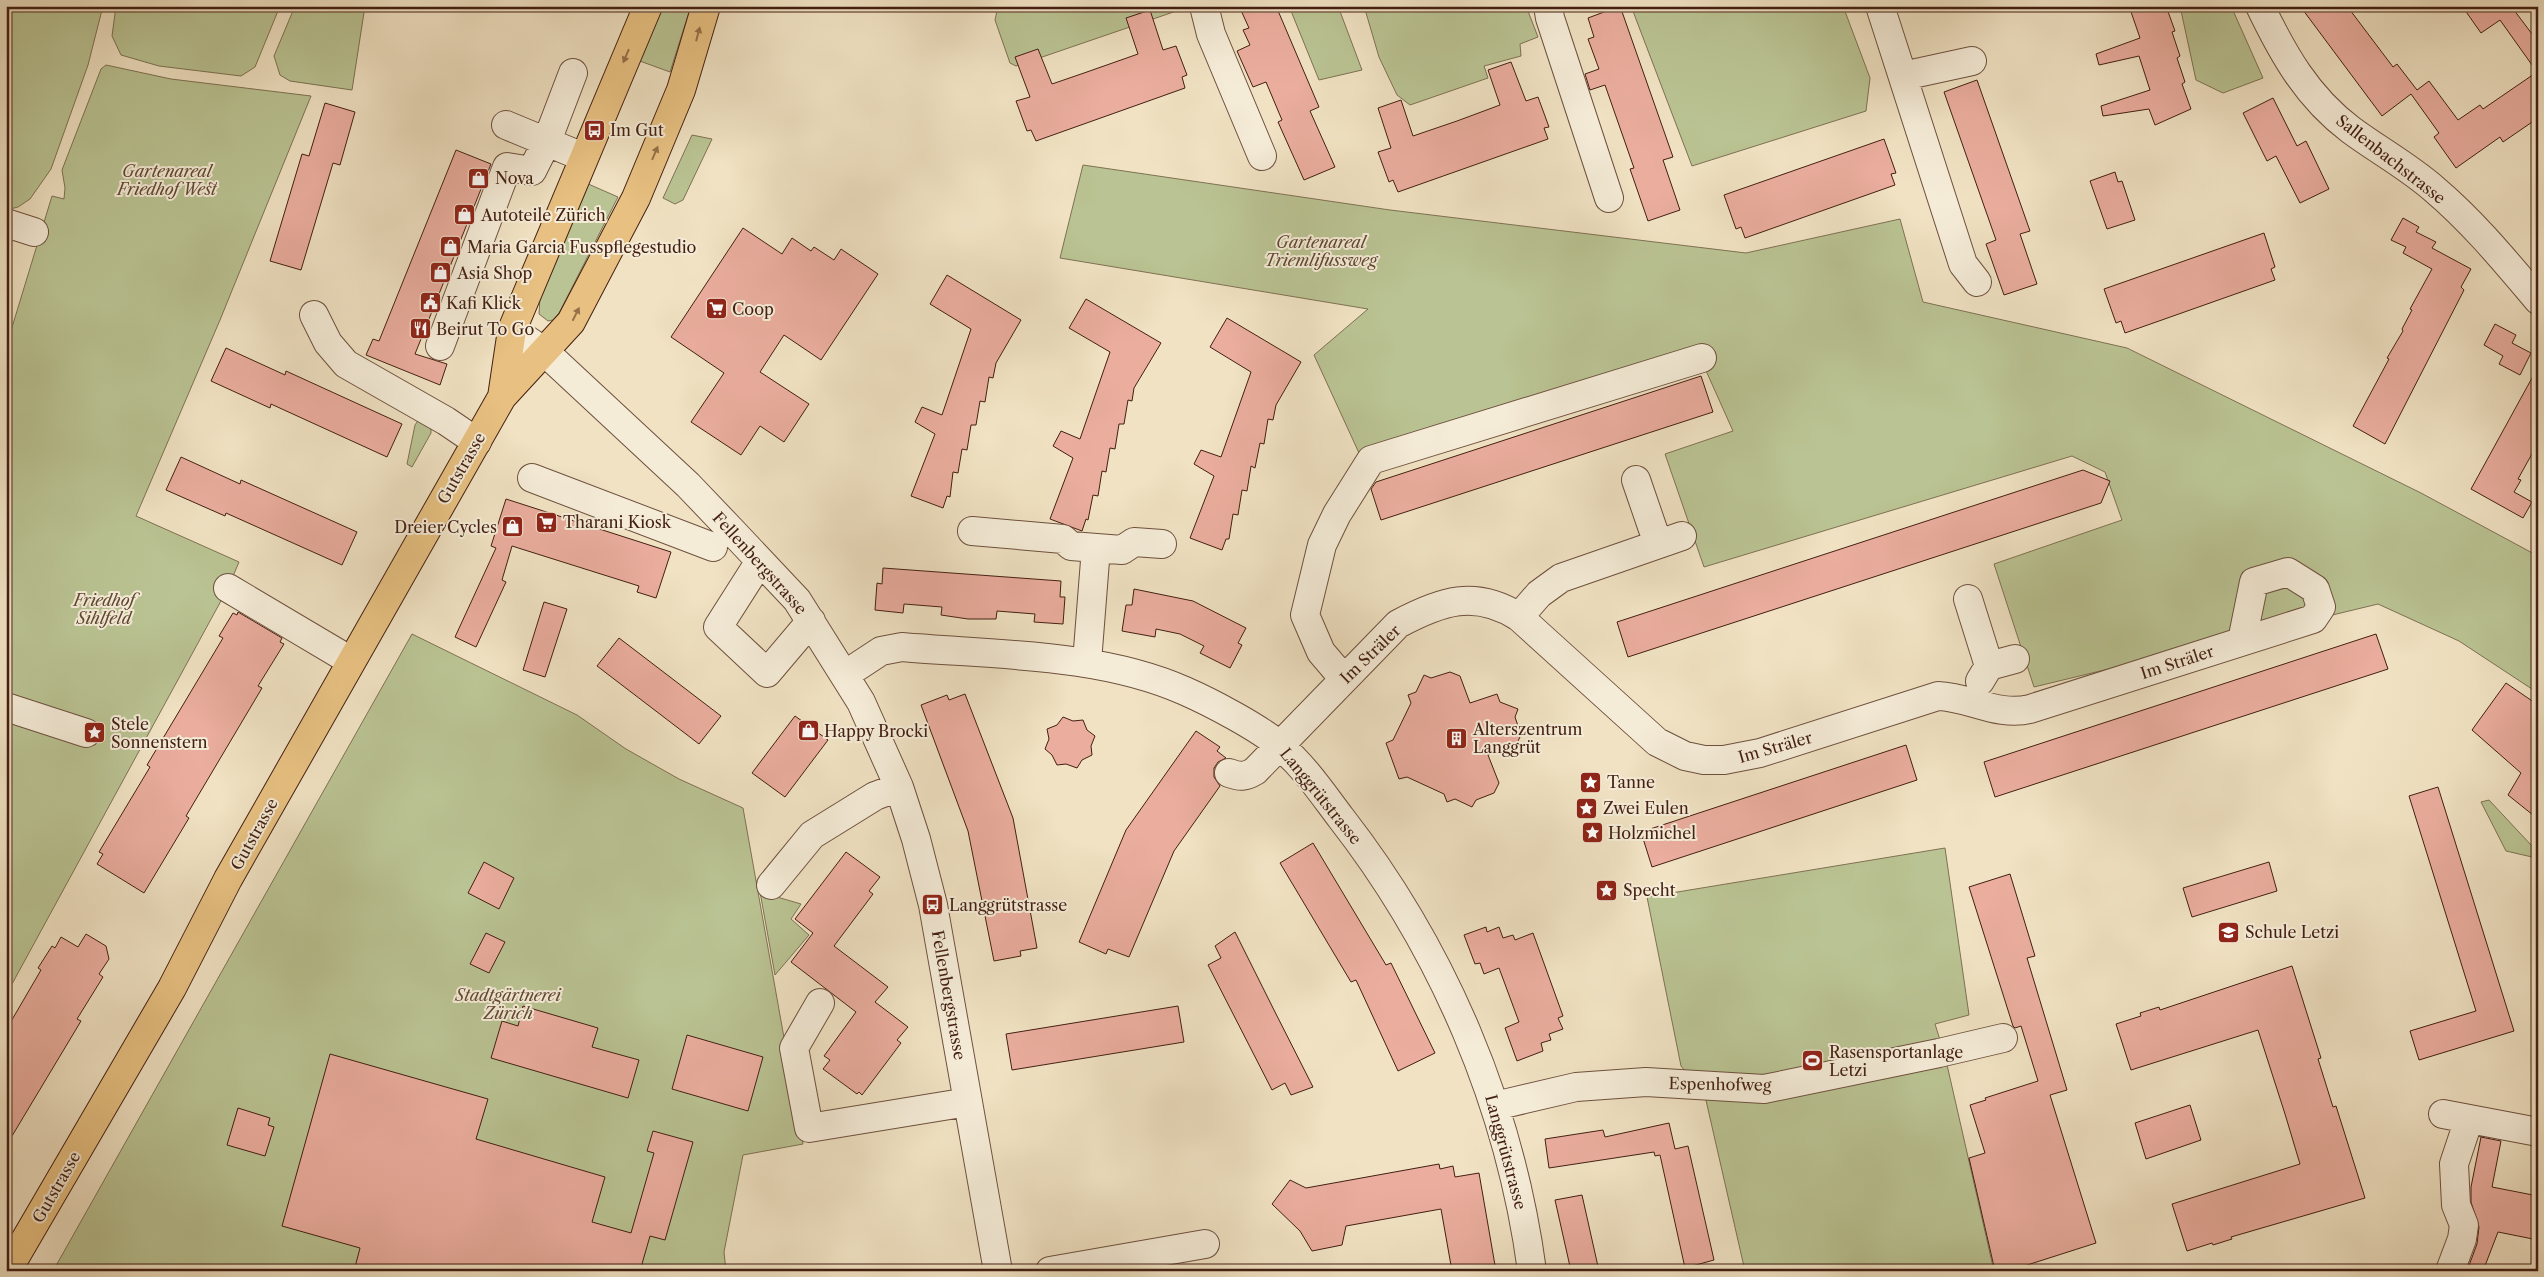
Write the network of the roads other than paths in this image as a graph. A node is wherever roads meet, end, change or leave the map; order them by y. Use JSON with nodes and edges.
{"nodes":[{"id":1,"x":648,"y":6,"type":"edge"},
{"id":2,"x":706,"y":6,"type":"edge"},
{"id":3,"x":1204,"y":6,"type":"edge"},
{"id":4,"x":1548,"y":6,"type":"edge"},
{"id":5,"x":1880,"y":6,"type":"edge"},
{"id":6,"x":2260,"y":6,"type":"edge"},
{"id":7,"x":1972,"y":62,"type":"dead end"},
{"id":8,"x":573,"y":73,"type":"dead end"},
{"id":9,"x":1904,"y":76,"type":"junction"},
{"id":10,"x":506,"y":125,"type":"dead end"},
{"id":11,"x":547,"y":141,"type":"junction"},
{"id":12,"x":1262,"y":156,"type":"dead end"},
{"id":13,"x":583,"y":157,"type":"junction"},
{"id":14,"x":1609,"y":198,"type":"dead end"},
{"id":15,"x":6,"y":223,"type":"edge"},
{"id":16,"x":34,"y":232,"type":"dead end"},
{"id":17,"x":1977,"y":282,"type":"dead end"},
{"id":18,"x":2538,"y":300,"type":"edge"},
{"id":19,"x":314,"y":316,"type":"dead end"},
{"id":20,"x":512,"y":330,"type":"junction"},
{"id":21,"x":440,"y":346,"type":"dead end"},
{"id":22,"x":545,"y":352,"type":"junction"},
{"id":23,"x":1702,"y":358,"type":"dead end"},
{"id":24,"x":502,"y":397,"type":"junction"},
{"id":25,"x":476,"y":442,"type":"junction"},
{"id":26,"x":532,"y":478,"type":"dead end"},
{"id":27,"x":1636,"y":480,"type":"dead end"},
{"id":28,"x":972,"y":531,"type":"dead end"},
{"id":29,"x":1162,"y":544,"type":"dead end"},
{"id":30,"x":713,"y":547,"type":"dead end"},
{"id":31,"x":1096,"y":548,"type":"junction"},
{"id":32,"x":760,"y":561,"type":"junction"},
{"id":33,"x":228,"y":588,"type":"dead end"},
{"id":34,"x":1968,"y":599,"type":"dead end"},
{"id":35,"x":1519,"y":617,"type":"junction"},
{"id":36,"x":811,"y":621,"type":"junction"},
{"id":37,"x":2242,"y":641,"type":"dead end"},
{"id":38,"x":2015,"y":659,"type":"dead end"},
{"id":39,"x":351,"y":661,"type":"junction"},
{"id":40,"x":1087,"y":662,"type":"junction"},
{"id":41,"x":1989,"y":666,"type":"junction"},
{"id":42,"x":846,"y":674,"type":"junction"},
{"id":43,"x":1344,"y":679,"type":"junction"},
{"id":44,"x":1969,"y":700,"type":"junction"},
{"id":45,"x":6,"y":707,"type":"edge"},
{"id":46,"x":86,"y":733,"type":"dead end"},
{"id":47,"x":1279,"y":744,"type":"junction"},
{"id":48,"x":1229,"y":773,"type":"dead end"},
{"id":49,"x":899,"y":787,"type":"junction"},
{"id":50,"x":771,"y":885,"type":"dead end"},
{"id":51,"x":820,"y":1003,"type":"dead end"},
{"id":52,"x":2002,"y":1038,"type":"dead end"},
{"id":53,"x":968,"y":1102,"type":"junction"},
{"id":54,"x":1495,"y":1106,"type":"junction"},
{"id":55,"x":2442,"y":1114,"type":"dead end"},
{"id":56,"x":2469,"y":1119,"type":"junction"},
{"id":57,"x":2538,"y":1132,"type":"edge"},
{"id":58,"x":1205,"y":1244,"type":"dead end"},
{"id":59,"x":7,"y":1271,"type":"edge"},
{"id":60,"x":998,"y":1271,"type":"edge"},
{"id":61,"x":1050,"y":1271,"type":"edge"},
{"id":62,"x":1532,"y":1271,"type":"edge"},
{"id":63,"x":2450,"y":1271,"type":"edge"}],
"edges":[{"from":1,"to":13,"type":"main road","name":"Gutstrasse","one_way":true},
{"from":22,"to":2,"type":"main road","name":"Gutstrasse","one_way":true},
{"from":3,"to":12,"type":"street"},
{"from":4,"to":14,"type":"street"},
{"from":5,"to":9,"type":"street"},
{"from":6,"to":18,"type":"street","name":"Sallenbachstrasse"},
{"from":7,"to":9,"type":"street"},
{"from":8,"to":11,"type":"street"},
{"from":9,"to":17,"type":"street"},
{"from":10,"to":11,"type":"street"},
{"from":11,"to":13,"type":"street"},
{"from":11,"to":21,"type":"street"},
{"from":13,"to":20,"type":"main road","name":"Gutstrasse"},
{"from":15,"to":16,"type":"street"},
{"from":19,"to":25,"type":"street"},
{"from":20,"to":22,"type":"street","name":"Fellenbergstrasse"},
{"from":20,"to":24,"type":"main road","name":"Gutstrasse"},
{"from":22,"to":24,"type":"main road","name":"Gutstrasse"},
{"from":22,"to":32,"type":"street","name":"Fellenbergstrasse"},
{"from":23,"to":43,"type":"street"},
{"from":24,"to":25,"type":"main road","name":"Gutstrasse"},
{"from":25,"to":39,"type":"main road","name":"Gutstrasse"},
{"from":26,"to":30,"type":"street"},
{"from":27,"to":35,"type":"street"},
{"from":28,"to":31,"type":"street"},
{"from":29,"to":31,"type":"street"},
{"from":31,"to":40,"type":"street"},
{"from":32,"to":36,"type":"street","name":"Fellenbergstrasse"},
{"from":32,"to":36,"type":"street"},
{"from":33,"to":39,"type":"street"},
{"from":34,"to":41,"type":"street"},
{"from":35,"to":43,"type":"street","name":"Im Sträler"},
{"from":35,"to":44,"type":"street","name":"Im Sträler"},
{"from":36,"to":42,"type":"street","name":"Fellenbergstrasse"},
{"from":37,"to":44,"type":"street","name":"Im Sträler"},
{"from":38,"to":41,"type":"street"},
{"from":39,"to":59,"type":"main road","name":"Gutstrasse"},
{"from":40,"to":42,"type":"street","name":"Langgrütstrasse"},
{"from":40,"to":47,"type":"street","name":"Langgrütstrasse"},
{"from":41,"to":44,"type":"street"},
{"from":42,"to":49,"type":"street","name":"Fellenbergstrasse"},
{"from":43,"to":47,"type":"street","name":"Im Sträler"},
{"from":45,"to":46,"type":"street"},
{"from":47,"to":48,"type":"street","name":"Im Sträler"},
{"from":47,"to":54,"type":"street","name":"Langgrütstrasse"},
{"from":49,"to":50,"type":"street"},
{"from":49,"to":53,"type":"street","name":"Fellenbergstrasse"},
{"from":51,"to":53,"type":"street"},
{"from":52,"to":54,"type":"street","name":"Espenhofweg"},
{"from":53,"to":60,"type":"street","name":"Fellenbergstrasse"},
{"from":54,"to":62,"type":"street","name":"Langgrütstrasse"},
{"from":55,"to":56,"type":"street"},
{"from":56,"to":57,"type":"street"},
{"from":56,"to":63,"type":"street"},
{"from":58,"to":61,"type":"street"}]}
